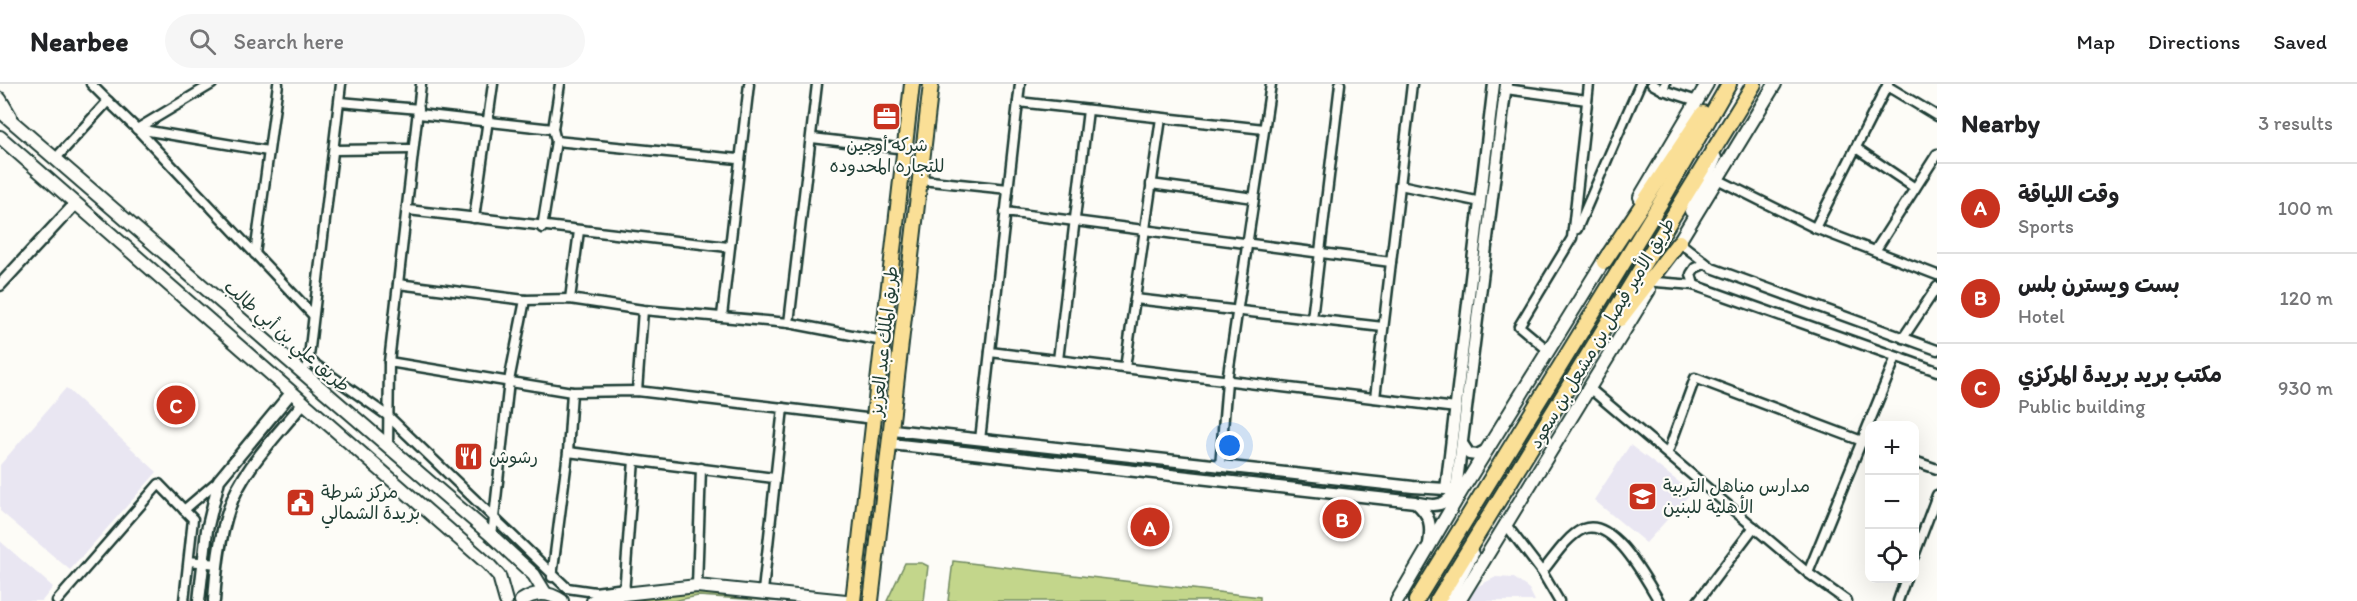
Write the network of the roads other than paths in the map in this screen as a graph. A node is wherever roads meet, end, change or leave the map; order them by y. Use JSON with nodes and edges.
{"nodes":[{"id":1,"x":91,"y":84,"type":"edge"},
{"id":2,"x":212,"y":84,"type":"edge"},
{"id":3,"x":278,"y":84,"type":"edge"},
{"id":4,"x":341,"y":84,"type":"edge"},
{"id":5,"x":422,"y":84,"type":"edge"},
{"id":6,"x":493,"y":84,"type":"edge"},
{"id":7,"x":560,"y":84,"type":"edge"},
{"id":8,"x":749,"y":84,"type":"edge"},
{"id":9,"x":817,"y":84,"type":"edge"},
{"id":10,"x":912,"y":84,"type":"edge"},
{"id":11,"x":932,"y":84,"type":"edge"},
{"id":12,"x":1020,"y":84,"type":"edge"},
{"id":13,"x":1271,"y":84,"type":"edge"},
{"id":14,"x":1340,"y":84,"type":"edge"},
{"id":15,"x":1412,"y":84,"type":"edge"},
{"id":16,"x":1494,"y":84,"type":"edge"},
{"id":17,"x":1589,"y":84,"type":"edge"},
{"id":18,"x":1640,"y":84,"type":"edge"},
{"id":19,"x":1652,"y":84,"type":"edge"},
{"id":20,"x":1707,"y":84,"type":"edge"},
{"id":21,"x":1724,"y":84,"type":"edge"},
{"id":22,"x":1729,"y":84,"type":"edge"},
{"id":23,"x":1775,"y":84,"type":"edge"},
{"id":24,"x":1887,"y":85,"type":"edge"},
{"id":25,"x":1506,"y":86,"type":"edge"},
{"id":26,"x":1664,"y":87,"type":"edge"},
{"id":27,"x":1751,"y":88,"type":"edge"},
{"id":28,"x":0,"y":99,"type":"edge"},
{"id":29,"x":108,"y":100,"type":"junction"},
{"id":30,"x":1587,"y":100,"type":"junction"},
{"id":31,"x":1697,"y":101,"type":"junction"},
{"id":32,"x":340,"y":102,"type":"junction"},
{"id":33,"x":1018,"y":102,"type":"junction"},
{"id":34,"x":1088,"y":110,"type":"junction"},
{"id":35,"x":0,"y":111,"type":"edge"},
{"id":36,"x":419,"y":111,"type":"junction"},
{"id":37,"x":1937,"y":116,"type":"edge"},
{"id":38,"x":1161,"y":118,"type":"junction"},
{"id":39,"x":489,"y":120,"type":"junction"},
{"id":40,"x":137,"y":129,"type":"junction"},
{"id":41,"x":553,"y":129,"type":"junction"},
{"id":42,"x":1264,"y":129,"type":"junction"},
{"id":43,"x":25,"y":133,"type":"junction"},
{"id":44,"x":0,"y":137,"type":"edge"},
{"id":45,"x":812,"y":138,"type":"junction"},
{"id":46,"x":556,"y":141,"type":"junction"},
{"id":47,"x":1856,"y":148,"type":"junction"},
{"id":48,"x":412,"y":149,"type":"junction"},
{"id":49,"x":906,"y":149,"type":"junction"},
{"id":50,"x":334,"y":150,"type":"junction"},
{"id":51,"x":268,"y":151,"type":"junction"},
{"id":52,"x":1937,"y":154,"type":"edge"},
{"id":53,"x":56,"y":158,"type":"junction"},
{"id":54,"x":738,"y":159,"type":"junction"},
{"id":55,"x":1717,"y":179,"type":"junction"},
{"id":56,"x":921,"y":180,"type":"junction"},
{"id":57,"x":1151,"y":184,"type":"junction"},
{"id":58,"x":1400,"y":185,"type":"junction"},
{"id":59,"x":1915,"y":188,"type":"junction"},
{"id":60,"x":1008,"y":189,"type":"junction"},
{"id":61,"x":1254,"y":198,"type":"junction"},
{"id":62,"x":1481,"y":202,"type":"junction"},
{"id":63,"x":75,"y":204,"type":"junction"},
{"id":64,"x":408,"y":210,"type":"junction"},
{"id":65,"x":1005,"y":212,"type":"junction"},
{"id":66,"x":474,"y":218,"type":"junction"},
{"id":67,"x":1075,"y":220,"type":"junction"},
{"id":68,"x":542,"y":228,"type":"junction"},
{"id":69,"x":1815,"y":228,"type":"junction"},
{"id":70,"x":1145,"y":229,"type":"junction"},
{"id":71,"x":579,"y":231,"type":"junction"},
{"id":72,"x":1572,"y":238,"type":"junction"},
{"id":73,"x":1248,"y":242,"type":"junction"},
{"id":74,"x":1679,"y":242,"type":"junction"},
{"id":75,"x":728,"y":248,"type":"junction"},
{"id":76,"x":1875,"y":251,"type":"junction"},
{"id":77,"x":1318,"y":253,"type":"junction"},
{"id":78,"x":255,"y":254,"type":"junction"},
{"id":79,"x":1391,"y":262,"type":"junction"},
{"id":80,"x":1604,"y":262,"type":"junction"},
{"id":81,"x":1704,"y":264,"type":"junction"},
{"id":82,"x":1937,"y":275,"type":"edge"},
{"id":83,"x":1656,"y":282,"type":"junction"},
{"id":84,"x":398,"y":284,"type":"junction"},
{"id":85,"x":0,"y":285,"type":"edge"},
{"id":86,"x":1694,"y":285,"type":"junction"},
{"id":87,"x":1937,"y":287,"type":"edge"},
{"id":88,"x":570,"y":299,"type":"junction"},
{"id":89,"x":525,"y":300,"type":"junction"},
{"id":90,"x":1135,"y":300,"type":"junction"},
{"id":91,"x":643,"y":310,"type":"junction"},
{"id":92,"x":1238,"y":310,"type":"junction"},
{"id":93,"x":314,"y":315,"type":"junction"},
{"id":94,"x":722,"y":316,"type":"junction"},
{"id":95,"x":1312,"y":319,"type":"junction"},
{"id":96,"x":789,"y":323,"type":"junction"},
{"id":97,"x":1383,"y":327,"type":"junction"},
{"id":98,"x":1903,"y":338,"type":"junction"},
{"id":99,"x":883,"y":341,"type":"junction"},
{"id":100,"x":1937,"y":350,"type":"edge"},
{"id":101,"x":1549,"y":351,"type":"junction"},
{"id":102,"x":990,"y":352,"type":"junction"},
{"id":103,"x":1896,"y":357,"type":"junction"},
{"id":104,"x":309,"y":360,"type":"junction"},
{"id":105,"x":1058,"y":360,"type":"junction"},
{"id":106,"x":389,"y":362,"type":"junction"},
{"id":107,"x":1125,"y":368,"type":"junction"},
{"id":108,"x":1937,"y":371,"type":"edge"},
{"id":109,"x":303,"y":373,"type":"junction"},
{"id":110,"x":509,"y":381,"type":"junction"},
{"id":111,"x":1227,"y":381,"type":"junction"},
{"id":112,"x":1571,"y":386,"type":"junction"},
{"id":113,"x":1588,"y":387,"type":"junction"},
{"id":114,"x":637,"y":390,"type":"junction"},
{"id":115,"x":572,"y":392,"type":"junction"},
{"id":116,"x":291,"y":393,"type":"junction"},
{"id":117,"x":1375,"y":398,"type":"junction"},
{"id":118,"x":303,"y":403,"type":"junction"},
{"id":119,"x":783,"y":408,"type":"junction"},
{"id":120,"x":1456,"y":408,"type":"junction"},
{"id":121,"x":388,"y":416,"type":"junction"},
{"id":122,"x":874,"y":419,"type":"junction"},
{"id":123,"x":1873,"y":421,"type":"edge"},
{"id":124,"x":892,"y":437,"type":"junction"},
{"id":125,"x":980,"y":440,"type":"junction"},
{"id":126,"x":1865,"y":442,"type":"edge"},
{"id":127,"x":1463,"y":445,"type":"junction"},
{"id":128,"x":388,"y":448,"type":"junction"},
{"id":129,"x":1487,"y":450,"type":"junction"},
{"id":130,"x":568,"y":452,"type":"junction"},
{"id":131,"x":1668,"y":452,"type":"junction"},
{"id":132,"x":634,"y":459,"type":"junction"},
{"id":133,"x":1919,"y":463,"type":"edge"},
{"id":134,"x":1220,"y":465,"type":"junction"},
{"id":135,"x":701,"y":468,"type":"junction"},
{"id":136,"x":1937,"y":469,"type":"edge"},
{"id":137,"x":774,"y":478,"type":"junction"},
{"id":138,"x":219,"y":480,"type":"junction"},
{"id":139,"x":1455,"y":490,"type":"junction"},
{"id":140,"x":1937,"y":495,"type":"edge"},
{"id":141,"x":1415,"y":502,"type":"junction"},
{"id":142,"x":1473,"y":507,"type":"junction"},
{"id":143,"x":184,"y":510,"type":"junction"},
{"id":144,"x":1491,"y":514,"type":"junction"},
{"id":145,"x":493,"y":515,"type":"junction"},
{"id":146,"x":1507,"y":526,"type":"junction"},
{"id":147,"x":1754,"y":527,"type":"junction"},
{"id":148,"x":492,"y":536,"type":"junction"},
{"id":149,"x":191,"y":539,"type":"junction"},
{"id":150,"x":206,"y":540,"type":"junction"},
{"id":151,"x":1919,"y":543,"type":"edge"},
{"id":152,"x":1429,"y":547,"type":"junction"},
{"id":153,"x":189,"y":561,"type":"junction"},
{"id":154,"x":204,"y":562,"type":"junction"},
{"id":155,"x":217,"y":564,"type":"junction"},
{"id":156,"x":1542,"y":572,"type":"junction"},
{"id":157,"x":1808,"y":573,"type":"junction"},
{"id":158,"x":552,"y":576,"type":"junction"},
{"id":159,"x":1905,"y":583,"type":"edge"},
{"id":160,"x":697,"y":586,"type":"junction"},
{"id":161,"x":624,"y":591,"type":"junction"},
{"id":162,"x":763,"y":591,"type":"junction"},
{"id":163,"x":545,"y":593,"type":"junction"},
{"id":164,"x":1703,"y":599,"type":"edge"},
{"id":165,"x":57,"y":601,"type":"edge"},
{"id":166,"x":184,"y":601,"type":"edge"},
{"id":167,"x":200,"y":601,"type":"edge"},
{"id":168,"x":214,"y":601,"type":"edge"},
{"id":169,"x":506,"y":601,"type":"edge"},
{"id":170,"x":521,"y":601,"type":"edge"},
{"id":171,"x":562,"y":601,"type":"edge"},
{"id":172,"x":593,"y":601,"type":"edge"},
{"id":173,"x":846,"y":601,"type":"edge"},
{"id":174,"x":853,"y":601,"type":"edge"},
{"id":175,"x":872,"y":601,"type":"edge"},
{"id":176,"x":1397,"y":601,"type":"edge"},
{"id":177,"x":1407,"y":601,"type":"edge"},
{"id":178,"x":1416,"y":601,"type":"edge"},
{"id":179,"x":1437,"y":601,"type":"edge"},
{"id":180,"x":1448,"y":601,"type":"edge"},
{"id":181,"x":1459,"y":601,"type":"edge"},
{"id":182,"x":1559,"y":601,"type":"edge"},
{"id":183,"x":1659,"y":601,"type":"edge"},
{"id":184,"x":1847,"y":601,"type":"edge"},
{"id":185,"x":1898,"y":601,"type":"edge"}],
"edges":[{"from":1,"to":29,"type":"street"},
{"from":2,"to":40,"type":"street"},
{"from":3,"to":51,"type":"street"},
{"from":4,"to":32,"type":"street"},
{"from":5,"to":36,"type":"street"},
{"from":6,"to":39,"type":"street"},
{"from":7,"to":41,"type":"street"},
{"from":8,"to":54,"type":"street"},
{"from":9,"to":45,"type":"street"},
{"from":10,"to":49,"type":"main road","name":"طريق الملك عبد العزيز"},
{"from":11,"to":56,"type":"main road","name":"طريق الملك عبد العزيز"},
{"from":12,"to":33,"type":"street"},
{"from":13,"to":42,"type":"street"},
{"from":14,"to":77,"type":"street"},
{"from":15,"to":58,"type":"street"},
{"from":16,"to":62,"type":"street"},
{"from":17,"to":30,"type":"street"},
{"from":18,"to":72,"type":"street"},
{"from":19,"to":26,"type":"street"},
{"from":20,"to":31,"type":"main road"},
{"from":21,"to":80,"type":"main road"},
{"from":22,"to":142,"type":"main road","name":"طريق الأمير فيصل بن مشعل بن سعود"},
{"from":23,"to":55,"type":"main road","name":"طريق الأمير فيصل بن مشعل بن سعود"},
{"from":24,"to":37,"type":"street"},
{"from":24,"to":47,"type":"street"},
{"from":25,"to":30,"type":"street"},
{"from":25,"to":127,"type":"street"},
{"from":26,"to":31,"type":"street"},
{"from":27,"to":74,"type":"main road"},
{"from":27,"to":112,"type":"main road","name":"طريق الأمير فيصل بن مشعل بن سعود"},
{"from":28,"to":43,"type":"main road"},
{"from":29,"to":40,"type":"street"},
{"from":29,"to":53,"type":"street"},
{"from":30,"to":72,"type":"street"},
{"from":31,"to":80,"type":"main road"},
{"from":32,"to":36,"type":"street"},
{"from":32,"to":50,"type":"street"},
{"from":33,"to":34,"type":"street"},
{"from":33,"to":60,"type":"street"},
{"from":34,"to":38,"type":"street"},
{"from":34,"to":67,"type":"street"},
{"from":35,"to":43,"type":"main road","name":"طريق علي بن أبي طالب"},
{"from":36,"to":39,"type":"street"},
{"from":36,"to":48,"type":"street"},
{"from":38,"to":42,"type":"street"},
{"from":38,"to":57,"type":"street"},
{"from":39,"to":41,"type":"street"},
{"from":39,"to":66,"type":"street"},
{"from":40,"to":51,"type":"street"},
{"from":40,"to":78,"type":"street"},
{"from":41,"to":46,"type":"street"},
{"from":42,"to":61,"type":"street"},
{"from":43,"to":53,"type":"main road","name":"طريق علي بن أبي طالب"},
{"from":44,"to":63,"type":"main road"},
{"from":45,"to":49,"type":"street"},
{"from":45,"to":96,"type":"street"},
{"from":46,"to":54,"type":"street"},
{"from":46,"to":68,"type":"street"},
{"from":47,"to":59,"type":"street"},
{"from":47,"to":69,"type":"street"},
{"from":48,"to":50,"type":"street"},
{"from":48,"to":64,"type":"street"},
{"from":49,"to":99,"type":"main road","name":"طريق الملك عبد العزيز"},
{"from":50,"to":93,"type":"street"},
{"from":51,"to":78,"type":"street"},
{"from":52,"to":59,"type":"street"},
{"from":53,"to":109,"type":"main road","name":"طريق علي بن أبي طالب"},
{"from":54,"to":75,"type":"street"},
{"from":55,"to":69,"type":"street"},
{"from":55,"to":74,"type":"main road","name":"طريق الأمير فيصل بن مشعل بن سعود"},
{"from":56,"to":60,"type":"street"},
{"from":56,"to":124,"type":"main road","name":"طريق الملك عبد العزيز"},
{"from":57,"to":61,"type":"street"},
{"from":57,"to":70,"type":"street"},
{"from":58,"to":62,"type":"street"},
{"from":58,"to":79,"type":"street"},
{"from":59,"to":76,"type":"street"},
{"from":60,"to":65,"type":"street"},
{"from":61,"to":73,"type":"street"},
{"from":62,"to":120,"type":"street"},
{"from":63,"to":85,"type":"street"},
{"from":63,"to":116,"type":"main road"},
{"from":64,"to":66,"type":"street"},
{"from":64,"to":84,"type":"street"},
{"from":65,"to":67,"type":"street"},
{"from":65,"to":102,"type":"street"},
{"from":66,"to":68,"type":"street"},
{"from":67,"to":70,"type":"street"},
{"from":67,"to":105,"type":"street"},
{"from":68,"to":71,"type":"street"},
{"from":69,"to":76,"type":"street"},
{"from":70,"to":73,"type":"street"},
{"from":70,"to":90,"type":"street"},
{"from":71,"to":75,"type":"street"},
{"from":71,"to":88,"type":"street"},
{"from":72,"to":101,"type":"street"},
{"from":73,"to":77,"type":"street"},
{"from":73,"to":92,"type":"street"},
{"from":74,"to":81,"type":"street"},
{"from":74,"to":83,"type":"main road","name":"طريق الأمير فيصل بن مشعل بن سعود"},
{"from":74,"to":112,"type":"main road"},
{"from":75,"to":94,"type":"street"},
{"from":76,"to":82,"type":"street"},
{"from":77,"to":79,"type":"street"},
{"from":77,"to":95,"type":"street"},
{"from":78,"to":93,"type":"street"},
{"from":79,"to":97,"type":"street"},
{"from":80,"to":101,"type":"main road"},
{"from":81,"to":86,"type":"street"},
{"from":81,"to":98,"type":"street"},
{"from":83,"to":86,"type":"street"},
{"from":83,"to":113,"type":"main road","name":"طريق الأمير فيصل بن مشعل بن سعود"},
{"from":84,"to":89,"type":"street"},
{"from":84,"to":106,"type":"street"},
{"from":86,"to":103,"type":"street"},
{"from":87,"to":98,"type":"street"},
{"from":88,"to":89,"type":"street"},
{"from":88,"to":91,"type":"street"},
{"from":89,"to":110,"type":"street"},
{"from":90,"to":92,"type":"street"},
{"from":90,"to":107,"type":"street"},
{"from":91,"to":94,"type":"street"},
{"from":91,"to":114,"type":"street"},
{"from":92,"to":95,"type":"street"},
{"from":92,"to":111,"type":"street"},
{"from":93,"to":104,"type":"street"},
{"from":94,"to":96,"type":"street"},
{"from":95,"to":97,"type":"street"},
{"from":96,"to":99,"type":"street"},
{"from":97,"to":117,"type":"street"},
{"from":98,"to":100,"type":"street"},
{"from":99,"to":122,"type":"main road","name":"طريق الملك عبد العزيز"},
{"from":101,"to":129,"type":"main road"},
{"from":102,"to":105,"type":"street"},
{"from":102,"to":125,"type":"street"},
{"from":103,"to":108,"type":"street"},
{"from":103,"to":123,"type":"street"},
{"from":104,"to":109,"type":"street"},
{"from":104,"to":121,"type":"street"},
{"from":105,"to":107,"type":"street"},
{"from":106,"to":110,"type":"street"},
{"from":106,"to":121,"type":"street"},
{"from":107,"to":111,"type":"street"},
{"from":109,"to":128,"type":"main road","name":"طريق علي بن أبي طالب"},
{"from":110,"to":115,"type":"street"},
{"from":110,"to":145,"type":"street"},
{"from":111,"to":117,"type":"street"},
{"from":111,"to":134,"type":"street"},
{"from":112,"to":144,"type":"main road","name":"طريق الأمير فيصل بن مشعل بن سعود"},
{"from":113,"to":131,"type":"street"},
{"from":113,"to":146,"type":"main road","name":"طريق الأمير فيصل بن مشعل بن سعود"},
{"from":114,"to":115,"type":"street"},
{"from":114,"to":119,"type":"street"},
{"from":115,"to":130,"type":"street"},
{"from":116,"to":118,"type":"main road"},
{"from":116,"to":138,"type":"street"},
{"from":117,"to":120,"type":"street"},
{"from":118,"to":155,"type":"street"},
{"from":118,"to":169,"type":"main road"},
{"from":119,"to":122,"type":"street"},
{"from":119,"to":137,"type":"street"},
{"from":120,"to":139,"type":"street"},
{"from":121,"to":128,"type":"street"},
{"from":121,"to":145,"type":"street"},
{"from":122,"to":174,"type":"main road","name":"طريق الملك عبد العزيز"},
{"from":124,"to":125,"type":"street"},
{"from":124,"to":141,"type":"street"},
{"from":124,"to":175,"type":"main road","name":"طريق الملك عبد العزيز"},
{"from":125,"to":134,"type":"street"},
{"from":126,"to":131,"type":"street"},
{"from":126,"to":157,"type":"street"},
{"from":127,"to":129,"type":"street"},
{"from":127,"to":139,"type":"street"},
{"from":128,"to":148,"type":"main road","name":"طريق علي بن أبي طالب"},
{"from":129,"to":139,"type":"main road"},
{"from":130,"to":132,"type":"street"},
{"from":130,"to":158,"type":"street"},
{"from":131,"to":147,"type":"street"},
{"from":132,"to":135,"type":"street"},
{"from":132,"to":161,"type":"street"},
{"from":133,"to":136,"type":"street"},
{"from":134,"to":139,"type":"street"},
{"from":135,"to":137,"type":"street"},
{"from":135,"to":160,"type":"street"},
{"from":137,"to":162,"type":"street"},
{"from":138,"to":143,"type":"street"},
{"from":138,"to":150,"type":"street"},
{"from":139,"to":141,"type":"street"},
{"from":139,"to":152,"type":"main road"},
{"from":140,"to":151,"type":"street"},
{"from":141,"to":152,"type":"street"},
{"from":142,"to":177,"type":"main road"},
{"from":142,"to":178,"type":"main road","name":"طريق الأمير فيصل بن مشعل بن سعود"},
{"from":143,"to":149,"type":"street"},
{"from":143,"to":165,"type":"street"},
{"from":144,"to":179,"type":"main road","name":"طريق الأمير فيصل بن مشعل بن سعود"},
{"from":144,"to":180,"type":"main road"},
{"from":145,"to":148,"type":"street"},
{"from":145,"to":158,"type":"street"},
{"from":146,"to":156,"type":"street"},
{"from":146,"to":181,"type":"main road","name":"طريق الأمير فيصل بن مشعل بن سعود"},
{"from":147,"to":157,"type":"street"},
{"from":147,"to":164,"type":"street"},
{"from":148,"to":163,"type":"main road","name":"طريق علي بن أبي طالب"},
{"from":149,"to":150,"type":"street"},
{"from":149,"to":153,"type":"street"},
{"from":150,"to":154,"type":"street"},
{"from":152,"to":176,"type":"main road"},
{"from":153,"to":154,"type":"street"},
{"from":153,"to":166,"type":"street"},
{"from":154,"to":155,"type":"street"},
{"from":154,"to":167,"type":"street"},
{"from":155,"to":168,"type":"street"},
{"from":156,"to":182,"type":"street"},
{"from":156,"to":183,"type":"street"},
{"from":157,"to":184,"type":"street"},
{"from":158,"to":161,"type":"street"},
{"from":159,"to":185,"type":"street"},
{"from":160,"to":161,"type":"main road"},
{"from":160,"to":162,"type":"main road"},
{"from":161,"to":172,"type":"main road"},
{"from":162,"to":173,"type":"main road"},
{"from":163,"to":170,"type":"main road"},
{"from":163,"to":171,"type":"main road"}]}
